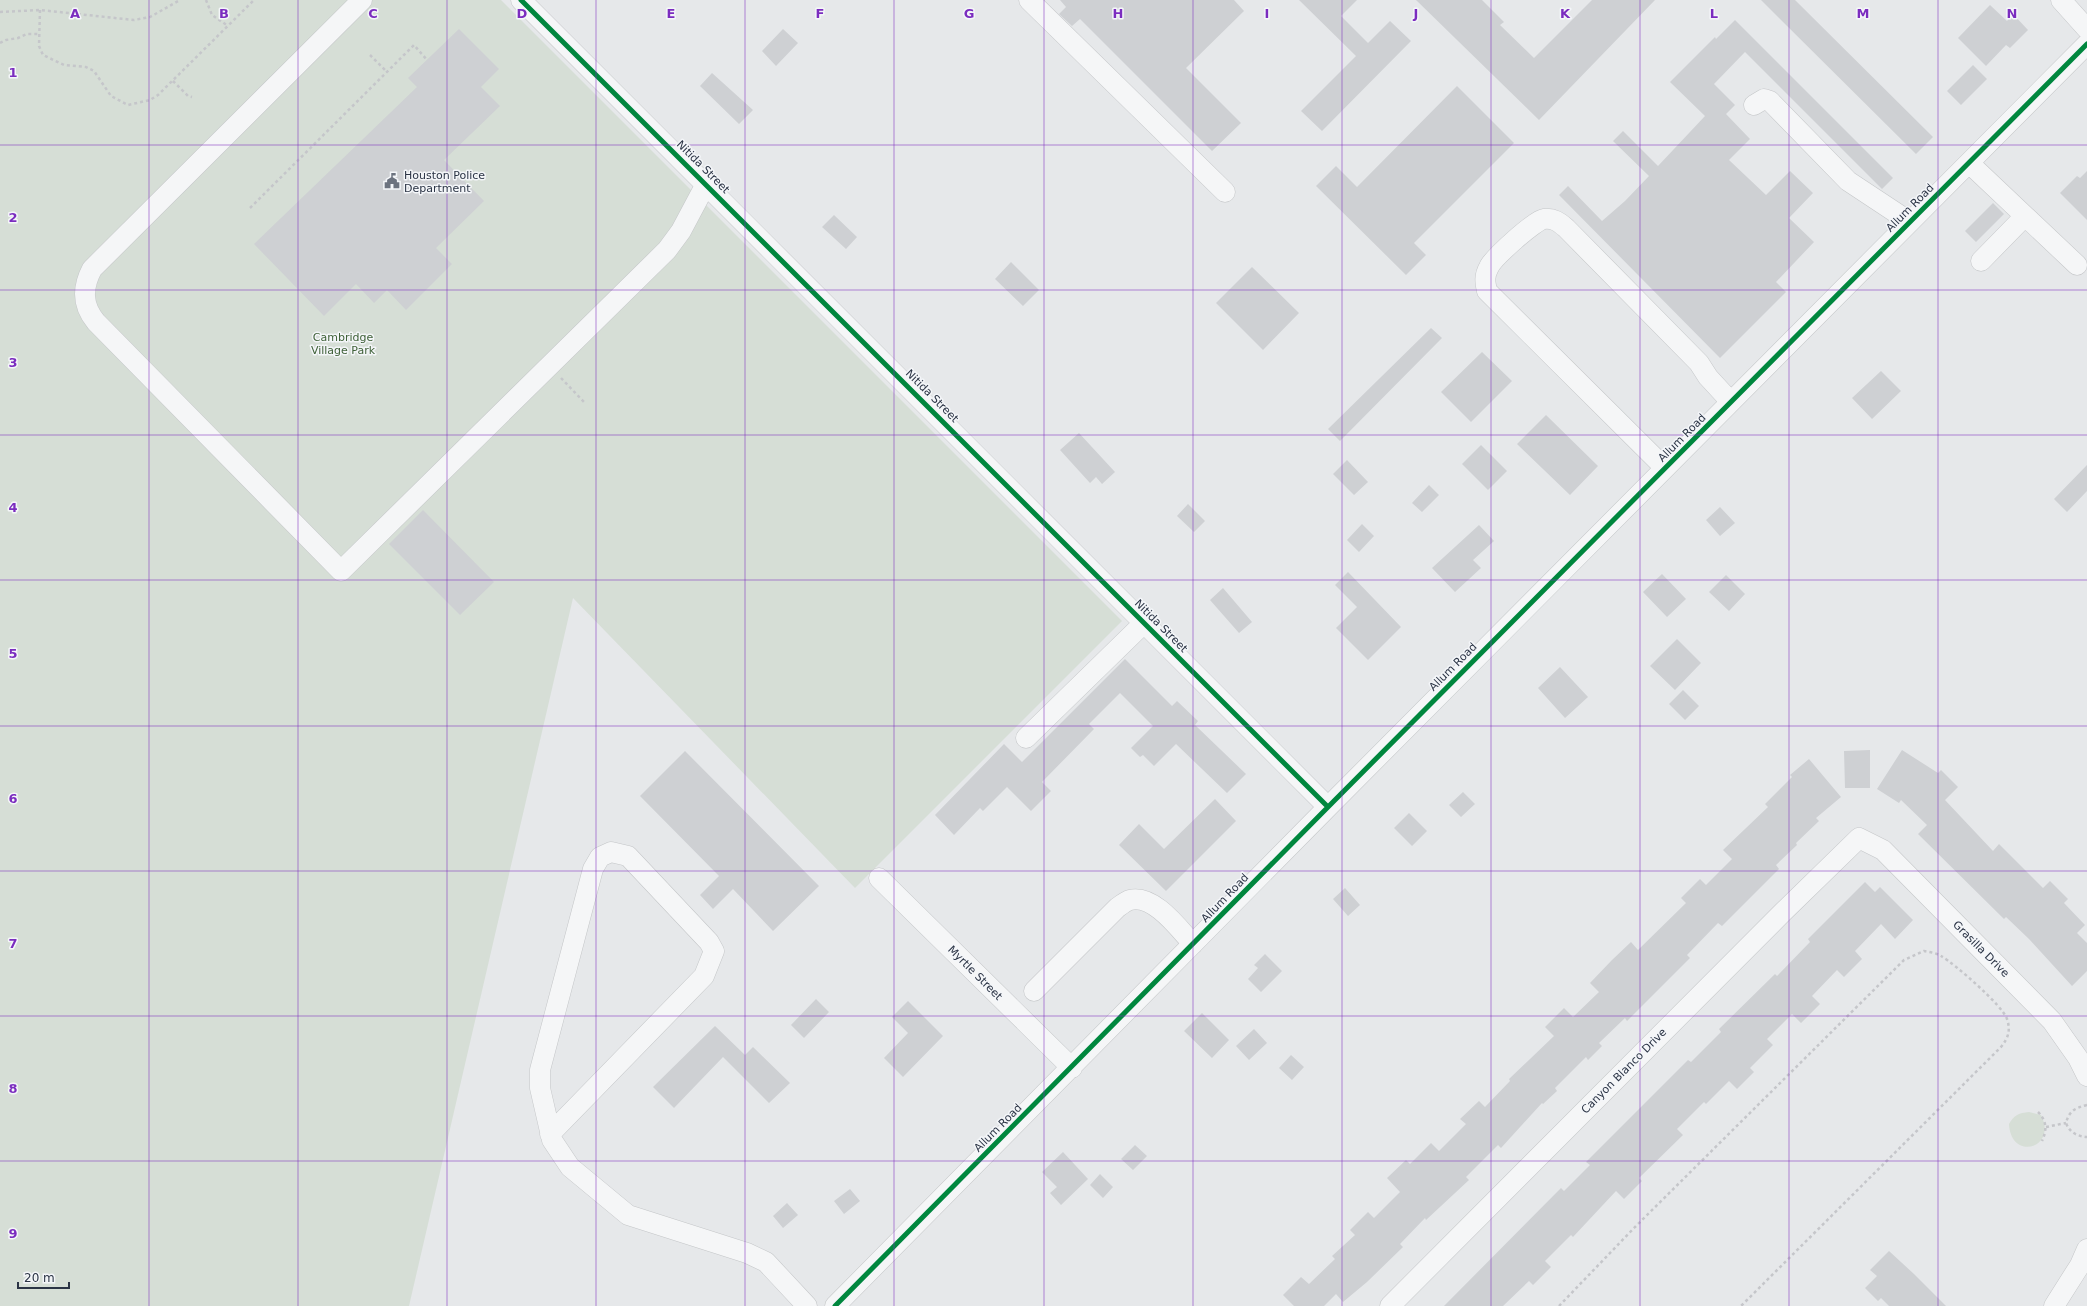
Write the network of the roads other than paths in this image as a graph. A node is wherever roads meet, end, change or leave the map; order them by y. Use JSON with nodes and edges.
{"nodes":[{"id":1,"x":362,"y":0,"type":"edge"},
{"id":2,"x":521,"y":0,"type":"edge"},
{"id":3,"x":1029,"y":0,"type":"edge"},
{"id":4,"x":2063,"y":1,"type":"edge"},
{"id":5,"x":2087,"y":29,"type":"edge"},
{"id":6,"x":2087,"y":44,"type":"edge"},
{"id":7,"x":1754,"y":104,"type":"dead end"},
{"id":8,"x":1969,"y":163,"type":"junction"},
{"id":9,"x":706,"y":184,"type":"junction"},
{"id":10,"x":1225,"y":192,"type":"dead end"},
{"id":11,"x":2025,"y":216,"type":"junction"},
{"id":12,"x":1910,"y":222,"type":"junction"},
{"id":13,"x":1981,"y":261,"type":"dead end"},
{"id":14,"x":2077,"y":266,"type":"dead end"},
{"id":15,"x":1731,"y":402,"type":"junction"},
{"id":16,"x":1665,"y":468,"type":"junction"},
{"id":17,"x":1144,"y":623,"type":"junction"},
{"id":18,"x":1026,"y":738,"type":"dead end"},
{"id":19,"x":1328,"y":807,"type":"junction"},
{"id":20,"x":1859,"y":838,"type":"joint"},
{"id":21,"x":879,"y":878,"type":"dead end"},
{"id":22,"x":1193,"y":944,"type":"junction"},
{"id":23,"x":1034,"y":991,"type":"dead end"},
{"id":24,"x":1072,"y":1068,"type":"junction"},
{"id":25,"x":2087,"y":1076,"type":"edge"},
{"id":26,"x":550,"y":1134,"type":"junction"},
{"id":27,"x":2087,"y":1249,"type":"edge"},
{"id":28,"x":807,"y":1306,"type":"edge"},
{"id":29,"x":835,"y":1306,"type":"edge"},
{"id":30,"x":1390,"y":1306,"type":"edge"},
{"id":31,"x":2054,"y":1306,"type":"edge"}],
"edges":[{"from":1,"to":9,"type":"street"},
{"from":2,"to":9,"type":"street","name":"Nitida Street"},
{"from":3,"to":10,"type":"street"},
{"from":4,"to":5,"type":"street"},
{"from":6,"to":8,"type":"street","name":"Allum Road"},
{"from":7,"to":12,"type":"street"},
{"from":8,"to":11,"type":"street"},
{"from":8,"to":12,"type":"street","name":"Allum Road"},
{"from":9,"to":17,"type":"street","name":"Nitida Street"},
{"from":11,"to":13,"type":"street"},
{"from":11,"to":14,"type":"street"},
{"from":12,"to":15,"type":"street","name":"Allum Road"},
{"from":15,"to":16,"type":"street","name":"Allum Road"},
{"from":15,"to":16,"type":"street"},
{"from":16,"to":19,"type":"street","name":"Allum Road"},
{"from":17,"to":18,"type":"street"},
{"from":17,"to":19,"type":"street","name":"Nitida Street"},
{"from":19,"to":22,"type":"street","name":"Allum Road"},
{"from":20,"to":25,"type":"street","name":"Grasilla Drive"},
{"from":20,"to":30,"type":"street","name":"Canyon Blanco Drive"},
{"from":21,"to":24,"type":"street","name":"Myrtle Street"},
{"from":22,"to":23,"type":"street"},
{"from":22,"to":24,"type":"street","name":"Allum Road"},
{"from":24,"to":29,"type":"street","name":"Allum Road"},
{"from":26,"to":26,"type":"street"},
{"from":26,"to":28,"type":"street"},
{"from":27,"to":31,"type":"street"}]}
